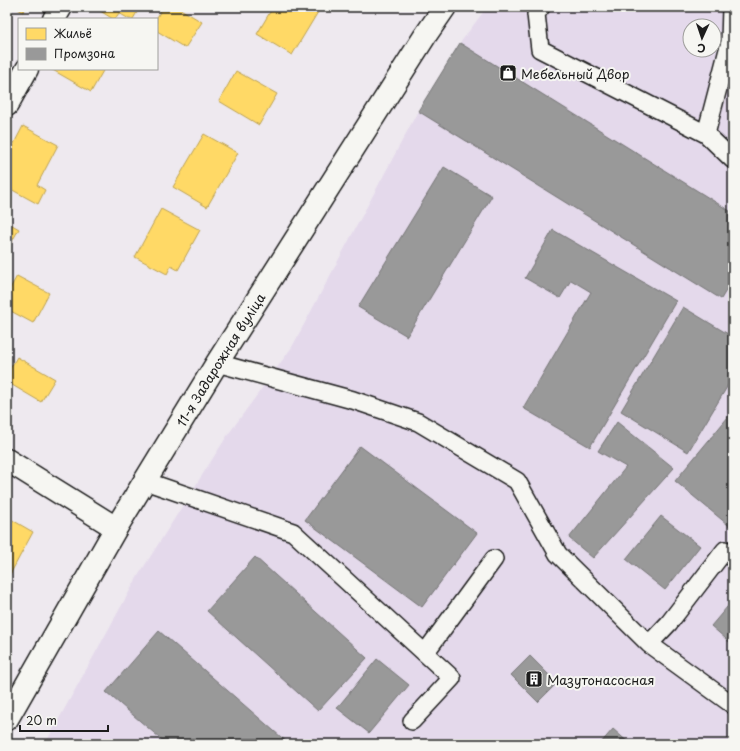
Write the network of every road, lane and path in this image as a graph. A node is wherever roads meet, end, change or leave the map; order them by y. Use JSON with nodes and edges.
{"nodes":[{"id":1,"x":61,"y":7,"type":"edge"},
{"id":2,"x":445,"y":7,"type":"edge"},
{"id":3,"x":541,"y":7,"type":"edge"},
{"id":4,"x":731,"y":7,"type":"edge"},
{"id":5,"x":55,"y":18,"type":"edge"},
{"id":6,"x":26,"y":70,"type":"edge"},
{"id":7,"x":7,"y":105,"type":"edge"},
{"id":8,"x":706,"y":134,"type":"junction"},
{"id":9,"x":733,"y":160,"type":"edge"},
{"id":10,"x":217,"y":363,"type":"junction"},
{"id":11,"x":7,"y":460,"type":"edge"},
{"id":12,"x":145,"y":481,"type":"junction"},
{"id":13,"x":116,"y":528,"type":"junction"},
{"id":14,"x":725,"y":550,"type":"dead end"},
{"id":15,"x":494,"y":559,"type":"dead end"},
{"id":16,"x":649,"y":644,"type":"junction"},
{"id":17,"x":425,"y":653,"type":"junction"},
{"id":18,"x":733,"y":705,"type":"edge"},
{"id":19,"x":7,"y":719,"type":"edge"},
{"id":20,"x":412,"y":721,"type":"dead end"}],
"edges":[{"from":1,"to":5,"type":"main road"},
{"from":2,"to":10,"type":"main road","name":"11-я Задарожная вуліца"},
{"from":3,"to":8,"type":"lane"},
{"from":4,"to":8,"type":"lane"},
{"from":6,"to":7,"type":"main road"},
{"from":8,"to":9,"type":"lane"},
{"from":10,"to":12,"type":"main road","name":"11-я Задарожная вуліца"},
{"from":10,"to":16,"type":"lane"},
{"from":11,"to":13,"type":"main road"},
{"from":12,"to":13,"type":"main road","name":"11-я Задарожная вуліца"},
{"from":12,"to":17,"type":"lane"},
{"from":13,"to":19,"type":"main road","name":"11-я Задарожная вуліца"},
{"from":14,"to":16,"type":"lane"},
{"from":15,"to":17,"type":"lane"},
{"from":16,"to":18,"type":"lane"},
{"from":17,"to":20,"type":"lane"}]}
